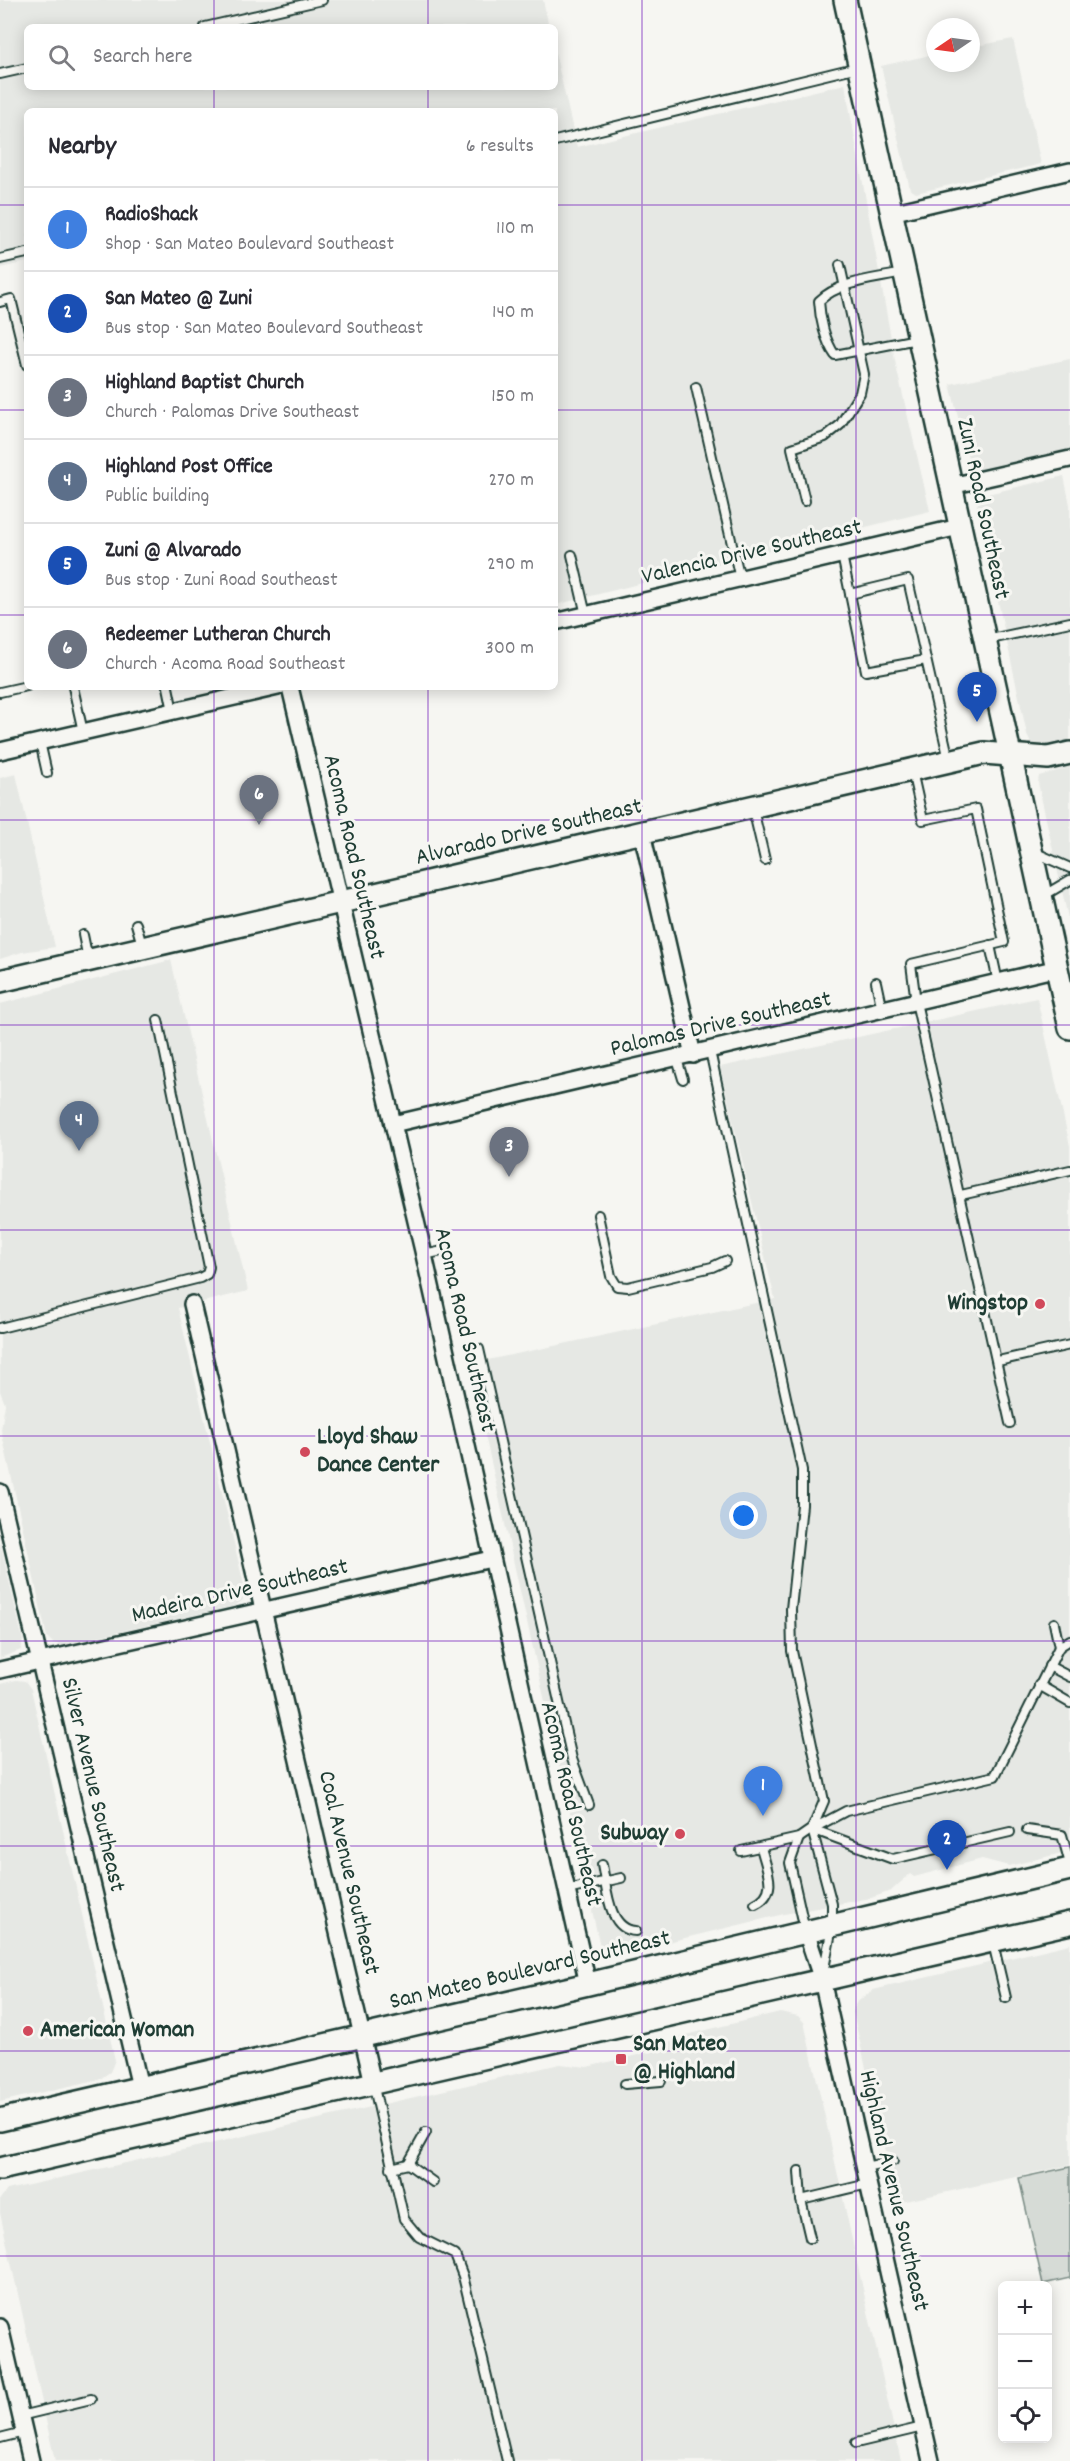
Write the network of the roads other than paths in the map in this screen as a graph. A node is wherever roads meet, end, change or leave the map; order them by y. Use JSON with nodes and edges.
{"nodes":[{"id":1,"x":322,"y":0,"type":"edge"},
{"id":2,"x":845,"y":0,"type":"edge"},
{"id":3,"x":218,"y":24,"type":"edge"},
{"id":4,"x":859,"y":66,"type":"junction"},
{"id":5,"x":24,"y":69,"type":"edge"},
{"id":6,"x":0,"y":74,"type":"edge"},
{"id":7,"x":558,"y":140,"type":"edge"},
{"id":8,"x":1070,"y":171,"type":"edge"},
{"id":9,"x":891,"y":213,"type":"junction"},
{"id":10,"x":24,"y":254,"type":"edge"},
{"id":11,"x":0,"y":259,"type":"edge"},
{"id":12,"x":840,"y":266,"type":"dead end"},
{"id":13,"x":904,"y":273,"type":"junction"},
{"id":14,"x":845,"y":286,"type":"junction"},
{"id":15,"x":0,"y":302,"type":"edge"},
{"id":16,"x":919,"y":339,"type":"junction"},
{"id":17,"x":859,"y":352,"type":"junction"},
{"id":18,"x":24,"y":353,"type":"edge"},
{"id":19,"x":696,"y":387,"type":"dead end"},
{"id":20,"x":1070,"y":459,"type":"edge"},
{"id":21,"x":951,"y":486,"type":"junction"},
{"id":22,"x":804,"y":501,"type":"dead end"},
{"id":23,"x":959,"y":527,"type":"junction"},
{"id":24,"x":572,"y":555,"type":"dead end"},
{"id":25,"x":842,"y":555,"type":"junction"},
{"id":26,"x":740,"y":579,"type":"junction"},
{"id":27,"x":850,"y":594,"type":"junction"},
{"id":28,"x":586,"y":615,"type":"junction"},
{"id":29,"x":558,"y":621,"type":"edge"},
{"id":30,"x":1070,"y":622,"type":"edge"},
{"id":31,"x":984,"y":641,"type":"junction"},
{"id":32,"x":926,"y":660,"type":"junction"},
{"id":33,"x":24,"y":687,"type":"edge"},
{"id":34,"x":74,"y":690,"type":"edge"},
{"id":35,"x":169,"y":690,"type":"edge"},
{"id":36,"x":265,"y":690,"type":"edge"},
{"id":37,"x":291,"y":690,"type":"edge"},
{"id":38,"x":0,"y":692,"type":"edge"},
{"id":39,"x":173,"y":711,"type":"junction"},
{"id":40,"x":83,"y":732,"type":"junction"},
{"id":41,"x":40,"y":742,"type":"junction"},
{"id":42,"x":0,"y":751,"type":"edge"},
{"id":43,"x":1070,"y":753,"type":"edge"},
{"id":44,"x":1009,"y":755,"type":"junction"},
{"id":45,"x":949,"y":762,"type":"junction"},
{"id":46,"x":912,"y":771,"type":"junction"},
{"id":47,"x":47,"y":773,"type":"dead end"},
{"id":48,"x":752,"y":808,"type":"junction"},
{"id":49,"x":642,"y":833,"type":"junction"},
{"id":50,"x":1031,"y":850,"type":"junction"},
{"id":51,"x":765,"y":860,"type":"dead end"},
{"id":52,"x":1070,"y":868,"type":"edge"},
{"id":53,"x":1070,"y":880,"type":"edge"},
{"id":54,"x":1042,"y":897,"type":"junction"},
{"id":55,"x":341,"y":902,"type":"junction"},
{"id":56,"x":136,"y":924,"type":"dead end"},
{"id":57,"x":83,"y":935,"type":"dead end"},
{"id":58,"x":990,"y":945,"type":"junction"},
{"id":59,"x":142,"y":948,"type":"junction"},
{"id":60,"x":88,"y":960,"type":"junction"},
{"id":61,"x":1058,"y":968,"type":"junction"},
{"id":62,"x":0,"y":981,"type":"edge"},
{"id":63,"x":876,"y":982,"type":"dead end"},
{"id":64,"x":998,"y":982,"type":"junction"},
{"id":65,"x":916,"y":1002,"type":"junction"},
{"id":66,"x":882,"y":1010,"type":"junction"},
{"id":67,"x":158,"y":1020,"type":"dead end"},
{"id":68,"x":1070,"y":1028,"type":"edge"},
{"id":69,"x":710,"y":1051,"type":"junction"},
{"id":70,"x":685,"y":1057,"type":"junction"},
{"id":71,"x":683,"y":1079,"type":"dead end"},
{"id":72,"x":393,"y":1124,"type":"junction"},
{"id":73,"x":1070,"y":1170,"type":"edge"},
{"id":74,"x":961,"y":1195,"type":"junction"},
{"id":75,"x":598,"y":1215,"type":"dead end"},
{"id":76,"x":447,"y":1250,"type":"dead end"},
{"id":77,"x":424,"y":1255,"type":"junction"},
{"id":78,"x":724,"y":1261,"type":"dead end"},
{"id":79,"x":192,"y":1304,"type":"dead end"},
{"id":80,"x":0,"y":1328,"type":"edge"},
{"id":81,"x":1070,"y":1345,"type":"edge"},
{"id":82,"x":479,"y":1349,"type":"dead end"},
{"id":83,"x":998,"y":1361,"type":"junction"},
{"id":84,"x":1010,"y":1423,"type":"dead end"},
{"id":85,"x":0,"y":1492,"type":"edge"},
{"id":86,"x":3,"y":1517,"type":"edge"},
{"id":87,"x":490,"y":1559,"type":"junction"},
{"id":88,"x":264,"y":1610,"type":"junction"},
{"id":89,"x":1054,"y":1623,"type":"dead end"},
{"id":90,"x":1070,"y":1640,"type":"edge"},
{"id":91,"x":1059,"y":1647,"type":"junction"},
{"id":92,"x":39,"y":1661,"type":"junction"},
{"id":93,"x":1049,"y":1666,"type":"junction"},
{"id":94,"x":0,"y":1670,"type":"edge"},
{"id":95,"x":1070,"y":1677,"type":"edge"},
{"id":96,"x":1039,"y":1685,"type":"junction"},
{"id":97,"x":1070,"y":1703,"type":"edge"},
{"id":98,"x":589,"y":1805,"type":"dead end"},
{"id":99,"x":812,"y":1829,"type":"junction"},
{"id":100,"x":1027,"y":1830,"type":"dead end"},
{"id":101,"x":1010,"y":1832,"type":"dead end"},
{"id":102,"x":799,"y":1838,"type":"junction"},
{"id":103,"x":761,"y":1847,"type":"junction"},
{"id":104,"x":741,"y":1851,"type":"dead end"},
{"id":105,"x":602,"y":1865,"type":"dead end"},
{"id":106,"x":1070,"y":1867,"type":"edge"},
{"id":107,"x":621,"y":1878,"type":"dead end"},
{"id":108,"x":606,"y":1881,"type":"junction"},
{"id":109,"x":567,"y":1890,"type":"junction"},
{"id":110,"x":755,"y":1904,"type":"dead end"},
{"id":111,"x":1070,"y":1923,"type":"edge"},
{"id":112,"x":832,"y":1927,"type":"junction"},
{"id":113,"x":636,"y":1931,"type":"dead end"},
{"id":114,"x":806,"y":1932,"type":"junction"},
{"id":115,"x":992,"y":1941,"type":"junction"},
{"id":116,"x":822,"y":1980,"type":"junction"},
{"id":117,"x":588,"y":1984,"type":"junction"},
{"id":118,"x":1006,"y":1998,"type":"dead end"},
{"id":119,"x":362,"y":2035,"type":"junction"},
{"id":120,"x":661,"y":2081,"type":"dead end"},
{"id":121,"x":373,"y":2083,"type":"junction"},
{"id":122,"x":625,"y":2084,"type":"dead end"},
{"id":123,"x":140,"y":2087,"type":"junction"},
{"id":124,"x":0,"y":2120,"type":"edge"},
{"id":125,"x":426,"y":2132,"type":"dead end"},
{"id":126,"x":893,"y":2161,"type":"dead end"},
{"id":127,"x":408,"y":2164,"type":"junction"},
{"id":128,"x":865,"y":2167,"type":"junction"},
{"id":129,"x":391,"y":2168,"type":"junction"},
{"id":130,"x":0,"y":2169,"type":"edge"},
{"id":131,"x":799,"y":2171,"type":"dead end"},
{"id":132,"x":433,"y":2181,"type":"dead end"},
{"id":133,"x":868,"y":2184,"type":"junction"},
{"id":134,"x":801,"y":2200,"type":"junction"},
{"id":135,"x":810,"y":2238,"type":"dead end"},
{"id":136,"x":0,"y":2327,"type":"edge"},
{"id":137,"x":91,"y":2399,"type":"dead end"},
{"id":138,"x":20,"y":2416,"type":"junction"},
{"id":139,"x":924,"y":2427,"type":"junction"},
{"id":140,"x":24,"y":2432,"type":"junction"},
{"id":141,"x":0,"y":2438,"type":"edge"},
{"id":142,"x":856,"y":2443,"type":"dead end"},
{"id":143,"x":31,"y":2461,"type":"edge"},
{"id":144,"x":507,"y":2461,"type":"edge"},
{"id":145,"x":931,"y":2461,"type":"edge"}],
"edges":[{"from":1,"to":3,"type":"lane"},
{"from":2,"to":4,"type":"main road","name":"Zuni Road Southeast"},
{"from":4,"to":7,"type":"lane"},
{"from":4,"to":9,"type":"main road","name":"Zuni Road Southeast"},
{"from":5,"to":6,"type":"lane"},
{"from":8,"to":9,"type":"street"},
{"from":9,"to":13,"type":"main road","name":"Zuni Road Southeast"},
{"from":10,"to":11,"type":"lane"},
{"from":12,"to":14,"type":"lane"},
{"from":13,"to":14,"type":"lane"},
{"from":13,"to":16,"type":"main road","name":"Zuni Road Southeast"},
{"from":14,"to":17,"type":"lane"},
{"from":14,"to":17,"type":"lane"},
{"from":15,"to":18,"type":"lane"},
{"from":16,"to":17,"type":"lane"},
{"from":16,"to":21,"type":"main road","name":"Zuni Road Southeast"},
{"from":17,"to":22,"type":"lane"},
{"from":19,"to":26,"type":"lane"},
{"from":20,"to":21,"type":"street"},
{"from":21,"to":23,"type":"main road","name":"Zuni Road Southeast"},
{"from":23,"to":25,"type":"street","name":"Valencia Drive Southeast"},
{"from":23,"to":31,"type":"main road","name":"Zuni Road Southeast"},
{"from":24,"to":28,"type":"lane"},
{"from":25,"to":26,"type":"street","name":"Valencia Drive Southeast"},
{"from":25,"to":27,"type":"lane"},
{"from":26,"to":28,"type":"street","name":"Valencia Drive Southeast"},
{"from":27,"to":32,"type":"lane"},
{"from":27,"to":32,"type":"lane"},
{"from":28,"to":29,"type":"street","name":"Valencia Drive Southeast"},
{"from":30,"to":31,"type":"lane"},
{"from":31,"to":44,"type":"main road","name":"Zuni Road Southeast"},
{"from":32,"to":45,"type":"lane"},
{"from":33,"to":38,"type":"lane"},
{"from":34,"to":40,"type":"lane"},
{"from":35,"to":39,"type":"lane"},
{"from":36,"to":39,"type":"street"},
{"from":37,"to":55,"type":"street","name":"Acoma Road Southeast"},
{"from":39,"to":40,"type":"street"},
{"from":40,"to":41,"type":"street"},
{"from":41,"to":42,"type":"street"},
{"from":41,"to":47,"type":"lane"},
{"from":43,"to":44,"type":"main road","name":"Alvarado Drive Southeast"},
{"from":44,"to":45,"type":"main road","name":"Alvarado Drive Southeast"},
{"from":44,"to":50,"type":"main road","name":"Zuni Road Southeast"},
{"from":45,"to":46,"type":"main road","name":"Alvarado Drive Southeast"},
{"from":46,"to":48,"type":"main road","name":"Alvarado Drive Southeast"},
{"from":46,"to":58,"type":"lane"},
{"from":48,"to":49,"type":"main road","name":"Alvarado Drive Southeast"},
{"from":48,"to":51,"type":"lane"},
{"from":49,"to":55,"type":"main road","name":"Alvarado Drive Southeast"},
{"from":49,"to":70,"type":"street"},
{"from":50,"to":52,"type":"lane"},
{"from":50,"to":54,"type":"main road","name":"Zuni Road Southeast"},
{"from":53,"to":54,"type":"lane"},
{"from":54,"to":61,"type":"main road","name":"Zuni Road Southeast"},
{"from":55,"to":59,"type":"main road","name":"Alvarado Drive Southeast"},
{"from":55,"to":72,"type":"street","name":"Acoma Road Southeast"},
{"from":56,"to":59,"type":"lane"},
{"from":57,"to":60,"type":"lane"},
{"from":58,"to":64,"type":"lane"},
{"from":58,"to":65,"type":"lane"},
{"from":59,"to":60,"type":"main road","name":"Alvarado Drive Southeast"},
{"from":60,"to":62,"type":"main road","name":"Alvarado Drive Southeast"},
{"from":61,"to":64,"type":"street","name":"Palomas Drive Southeast"},
{"from":61,"to":68,"type":"main road","name":"Zuni Road Southeast"},
{"from":63,"to":66,"type":"lane"},
{"from":64,"to":65,"type":"street","name":"Palomas Drive Southeast"},
{"from":65,"to":66,"type":"street","name":"Palomas Drive Southeast"},
{"from":65,"to":74,"type":"lane"},
{"from":66,"to":69,"type":"street","name":"Palomas Drive Southeast"},
{"from":67,"to":80,"type":"lane"},
{"from":69,"to":70,"type":"street","name":"Palomas Drive Southeast"},
{"from":69,"to":99,"type":"lane"},
{"from":70,"to":71,"type":"lane"},
{"from":70,"to":72,"type":"street","name":"Palomas Drive Southeast"},
{"from":72,"to":77,"type":"street","name":"Acoma Road Southeast"},
{"from":73,"to":74,"type":"lane"},
{"from":74,"to":83,"type":"lane"},
{"from":75,"to":78,"type":"lane"},
{"from":76,"to":77,"type":"lane"},
{"from":77,"to":87,"type":"street","name":"Acoma Road Southeast"},
{"from":79,"to":88,"type":"street","name":"Coal Avenue Southeast"},
{"from":81,"to":83,"type":"lane"},
{"from":82,"to":98,"type":"lane"},
{"from":83,"to":84,"type":"lane"},
{"from":85,"to":86,"type":"street","name":"Silver Avenue Southeast"},
{"from":86,"to":92,"type":"street","name":"Silver Avenue Southeast"},
{"from":87,"to":88,"type":"street","name":"Madeira Drive Southeast"},
{"from":87,"to":109,"type":"street","name":"Acoma Road Southeast"},
{"from":88,"to":92,"type":"street","name":"Madeira Drive Southeast"},
{"from":88,"to":119,"type":"street","name":"Coal Avenue Southeast"},
{"from":89,"to":91,"type":"lane"},
{"from":90,"to":91,"type":"lane"},
{"from":91,"to":93,"type":"lane"},
{"from":92,"to":94,"type":"street","name":"Madeira Drive Southeast"},
{"from":92,"to":123,"type":"street","name":"Silver Avenue Southeast"},
{"from":93,"to":95,"type":"lane"},
{"from":93,"to":96,"type":"lane"},
{"from":96,"to":97,"type":"lane"},
{"from":96,"to":99,"type":"lane"},
{"from":99,"to":101,"type":"lane"},
{"from":99,"to":102,"type":"lane"},
{"from":99,"to":112,"type":"lane"},
{"from":100,"to":106,"type":"lane"},
{"from":102,"to":103,"type":"lane"},
{"from":102,"to":114,"type":"lane"},
{"from":103,"to":104,"type":"lane"},
{"from":103,"to":110,"type":"lane"},
{"from":105,"to":108,"type":"lane"},
{"from":106,"to":112,"type":"main road","name":"San Mateo Boulevard Southeast"},
{"from":107,"to":108,"type":"lane"},
{"from":108,"to":109,"type":"lane"},
{"from":108,"to":113,"type":"lane"},
{"from":109,"to":117,"type":"street","name":"Acoma Road Southeast"},
{"from":111,"to":115,"type":"main road"},
{"from":112,"to":114,"type":"main road","name":"San Mateo Boulevard Southeast"},
{"from":112,"to":116,"type":"lane"},
{"from":114,"to":116,"type":"street","name":"Highland Avenue Southeast"},
{"from":114,"to":117,"type":"main road","name":"San Mateo Boulevard Southeast"},
{"from":115,"to":116,"type":"main road"},
{"from":115,"to":118,"type":"lane"},
{"from":116,"to":121,"type":"main road"},
{"from":116,"to":128,"type":"street","name":"Highland Avenue Southeast"},
{"from":117,"to":119,"type":"main road","name":"San Mateo Boulevard Southeast"},
{"from":119,"to":121,"type":"street","name":"Coal Avenue Southeast"},
{"from":119,"to":123,"type":"main road","name":"San Mateo Boulevard Southeast"},
{"from":120,"to":122,"type":"lane"},
{"from":121,"to":129,"type":"lane","name":"Coal Avenue Southeast"},
{"from":121,"to":130,"type":"main road"},
{"from":123,"to":124,"type":"main road","name":"San Mateo Boulevard Southeast"},
{"from":125,"to":127,"type":"lane"},
{"from":126,"to":128,"type":"lane"},
{"from":127,"to":129,"type":"lane"},
{"from":127,"to":132,"type":"lane"},
{"from":128,"to":133,"type":"street","name":"Highland Avenue Southeast"},
{"from":129,"to":144,"type":"lane","name":"Coal Avenue Southeast"},
{"from":131,"to":134,"type":"lane"},
{"from":133,"to":134,"type":"lane"},
{"from":133,"to":139,"type":"street","name":"Highland Avenue Southeast"},
{"from":134,"to":135,"type":"lane"},
{"from":136,"to":138,"type":"street"},
{"from":137,"to":138,"type":"lane"},
{"from":138,"to":140,"type":"street"},
{"from":139,"to":142,"type":"lane"},
{"from":139,"to":145,"type":"street","name":"Highland Avenue Southeast"},
{"from":140,"to":141,"type":"lane"},
{"from":140,"to":143,"type":"street"}]}
